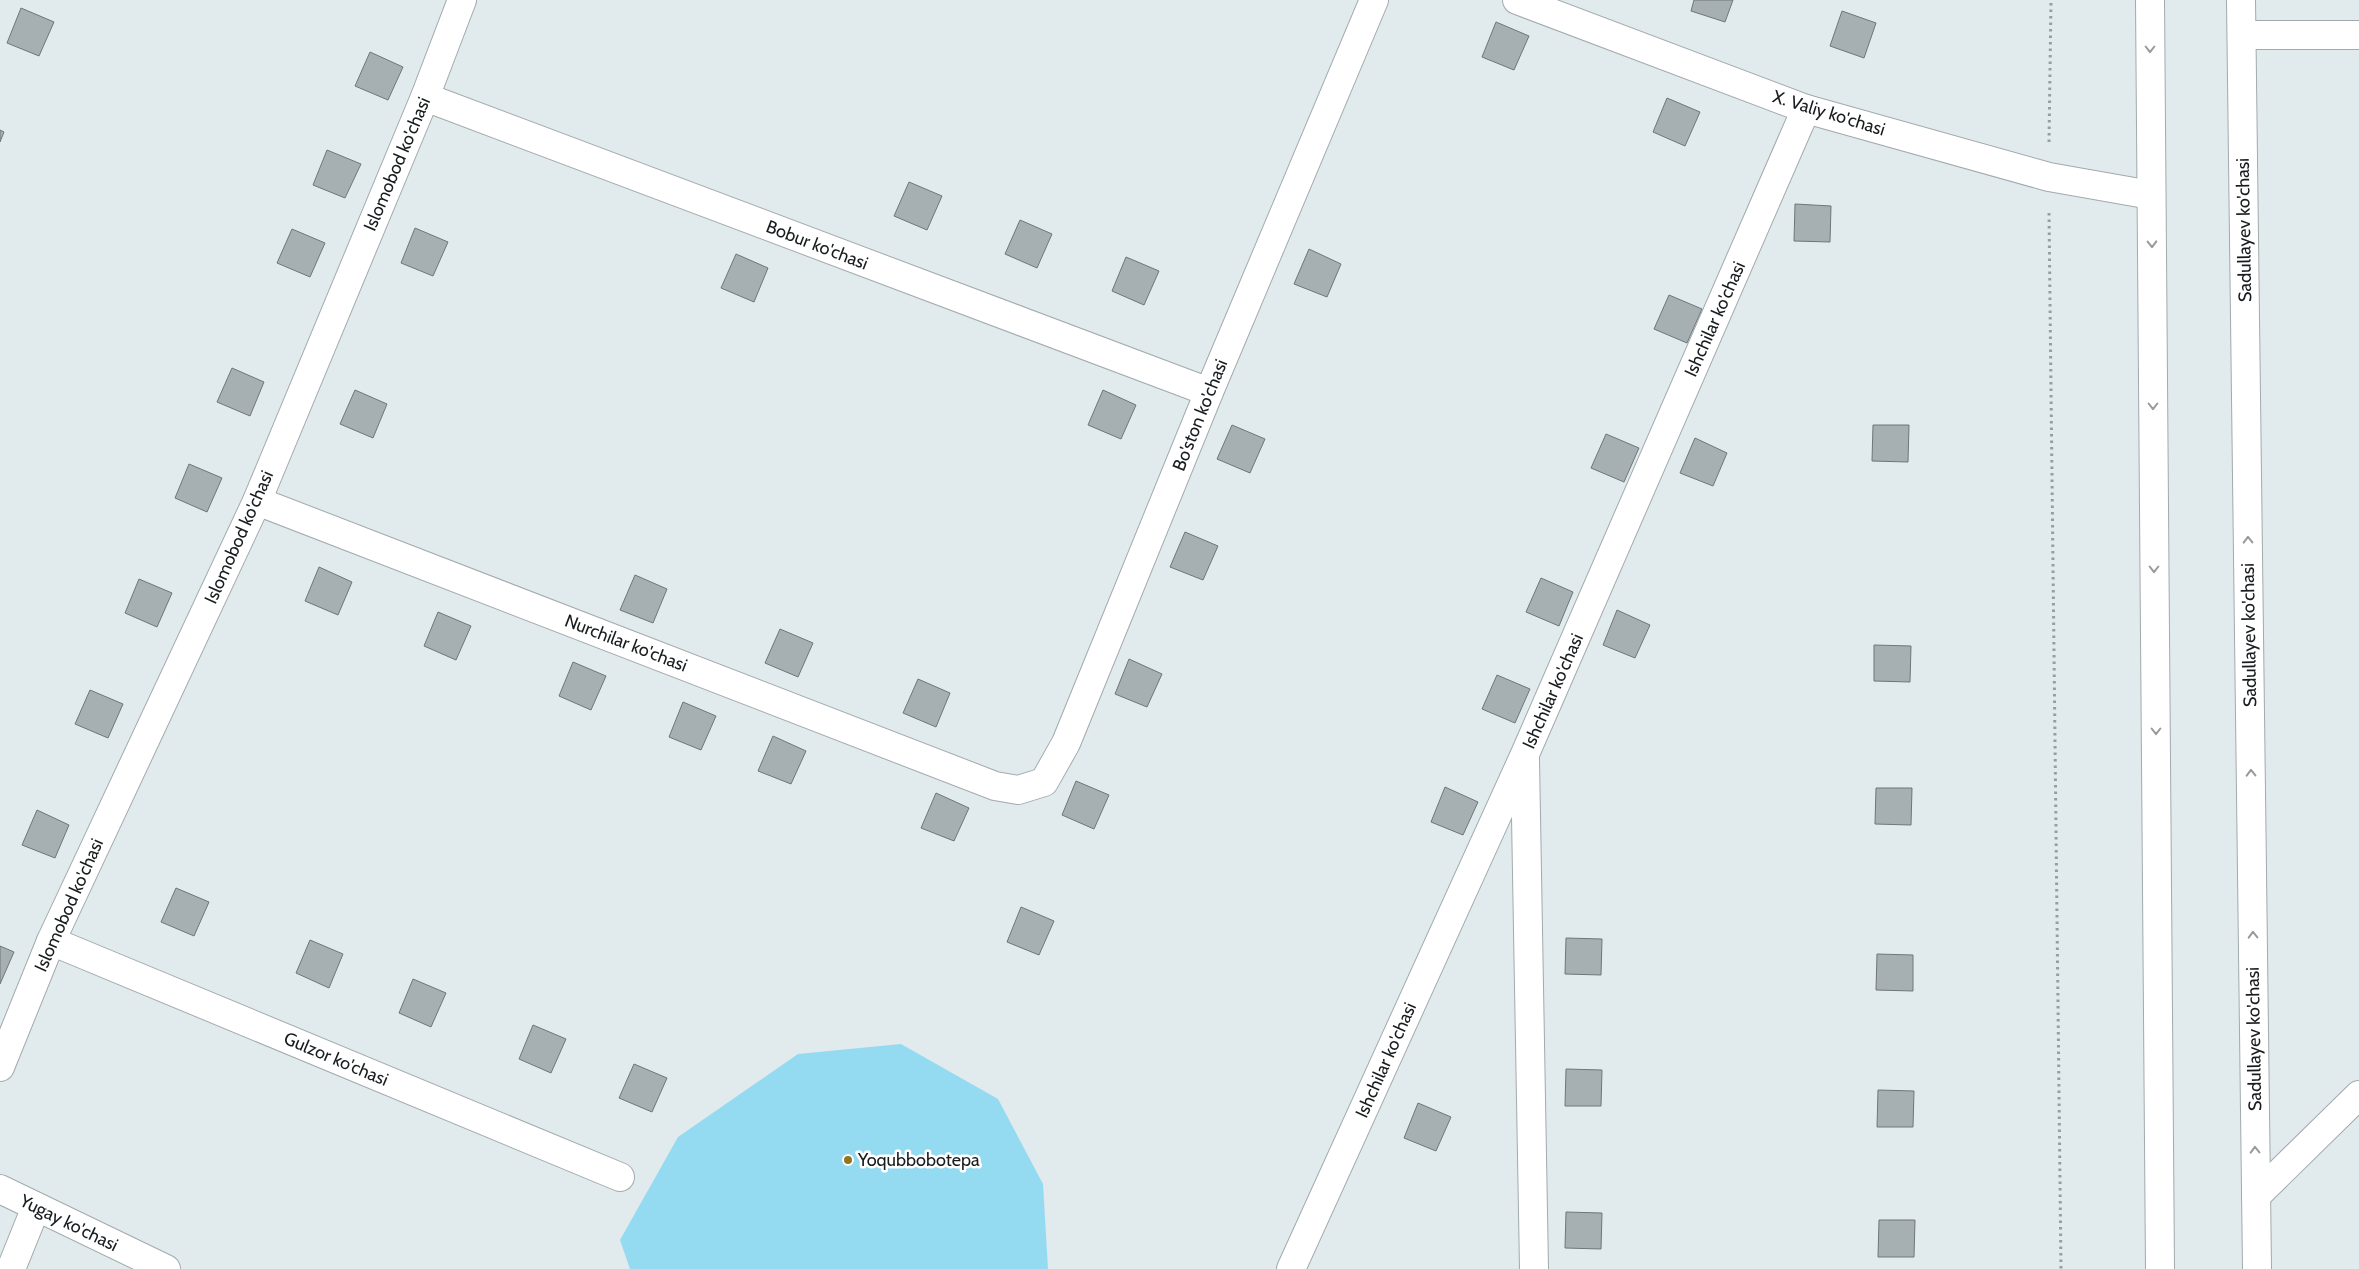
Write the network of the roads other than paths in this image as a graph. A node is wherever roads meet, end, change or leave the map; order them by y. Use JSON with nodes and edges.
{"nodes":[{"id":1,"x":462,"y":0,"type":"edge"},
{"id":2,"x":1374,"y":0,"type":"edge"},
{"id":3,"x":1517,"y":0,"type":"edge"},
{"id":4,"x":2150,"y":0,"type":"edge"},
{"id":5,"x":2241,"y":0,"type":"edge"},
{"id":6,"x":2242,"y":35,"type":"junction"},
{"id":7,"x":2359,"y":35,"type":"edge"},
{"id":8,"x":425,"y":97,"type":"junction"},
{"id":9,"x":1806,"y":109,"type":"junction"},
{"id":10,"x":2151,"y":195,"type":"junction"},
{"id":11,"x":1209,"y":392,"type":"junction"},
{"id":12,"x":257,"y":500,"type":"junction"},
{"id":13,"x":1525,"y":754,"type":"junction"},
{"id":14,"x":995,"y":786,"type":"joint"},
{"id":15,"x":51,"y":940,"type":"junction"},
{"id":16,"x":0,"y":1067,"type":"edge"},
{"id":17,"x":2359,"y":1095,"type":"edge"},
{"id":18,"x":620,"y":1177,"type":"dead end"},
{"id":19,"x":0,"y":1189,"type":"edge"},
{"id":20,"x":2256,"y":1196,"type":"junction"},
{"id":21,"x":36,"y":1207,"type":"junction"},
{"id":22,"x":10,"y":1269,"type":"edge"},
{"id":23,"x":166,"y":1269,"type":"edge"},
{"id":24,"x":1291,"y":1269,"type":"edge"},
{"id":25,"x":1534,"y":1269,"type":"edge"},
{"id":26,"x":2160,"y":1269,"type":"edge"},
{"id":27,"x":2258,"y":1269,"type":"edge"}],
"edges":[{"from":1,"to":8,"type":"street","name":"Islomobod ko'chasi"},
{"from":2,"to":11,"type":"street","name":"Bo'ston ko'chasi"},
{"from":3,"to":9,"type":"street","name":"X. Valiy ko'chasi"},
{"from":4,"to":10,"type":"street","one_way":true},
{"from":5,"to":6,"type":"street","name":"Sadullayev ko'chasi"},
{"from":6,"to":7,"type":"street"},
{"from":20,"to":6,"type":"street","name":"Sadullayev ko'chasi","one_way":true},
{"from":8,"to":11,"type":"street","name":"Bobur ko'chasi"},
{"from":8,"to":12,"type":"street","name":"Islomobod ko'chasi"},
{"from":9,"to":10,"type":"street","name":"X. Valiy ko'chasi"},
{"from":9,"to":13,"type":"street","name":"Ishchilar ko'chasi"},
{"from":10,"to":26,"type":"street","one_way":true},
{"from":11,"to":14,"type":"street","name":"Bo'ston ko'chasi"},
{"from":12,"to":14,"type":"street","name":"Nurchilar ko'chasi"},
{"from":12,"to":15,"type":"street","name":"Islomobod ko'chasi"},
{"from":13,"to":24,"type":"street","name":"Ishchilar ko'chasi"},
{"from":13,"to":25,"type":"street"},
{"from":15,"to":16,"type":"street","name":"Islomobod ko'chasi"},
{"from":15,"to":18,"type":"street","name":"Gulzor ko'chasi"},
{"from":17,"to":20,"type":"street"},
{"from":19,"to":21,"type":"street","name":"Yugay ko'chasi"},
{"from":20,"to":27,"type":"street","name":"Sadullayev ko'chasi"},
{"from":21,"to":22,"type":"street"},
{"from":21,"to":23,"type":"street","name":"Yugay ko'chasi"}]}
